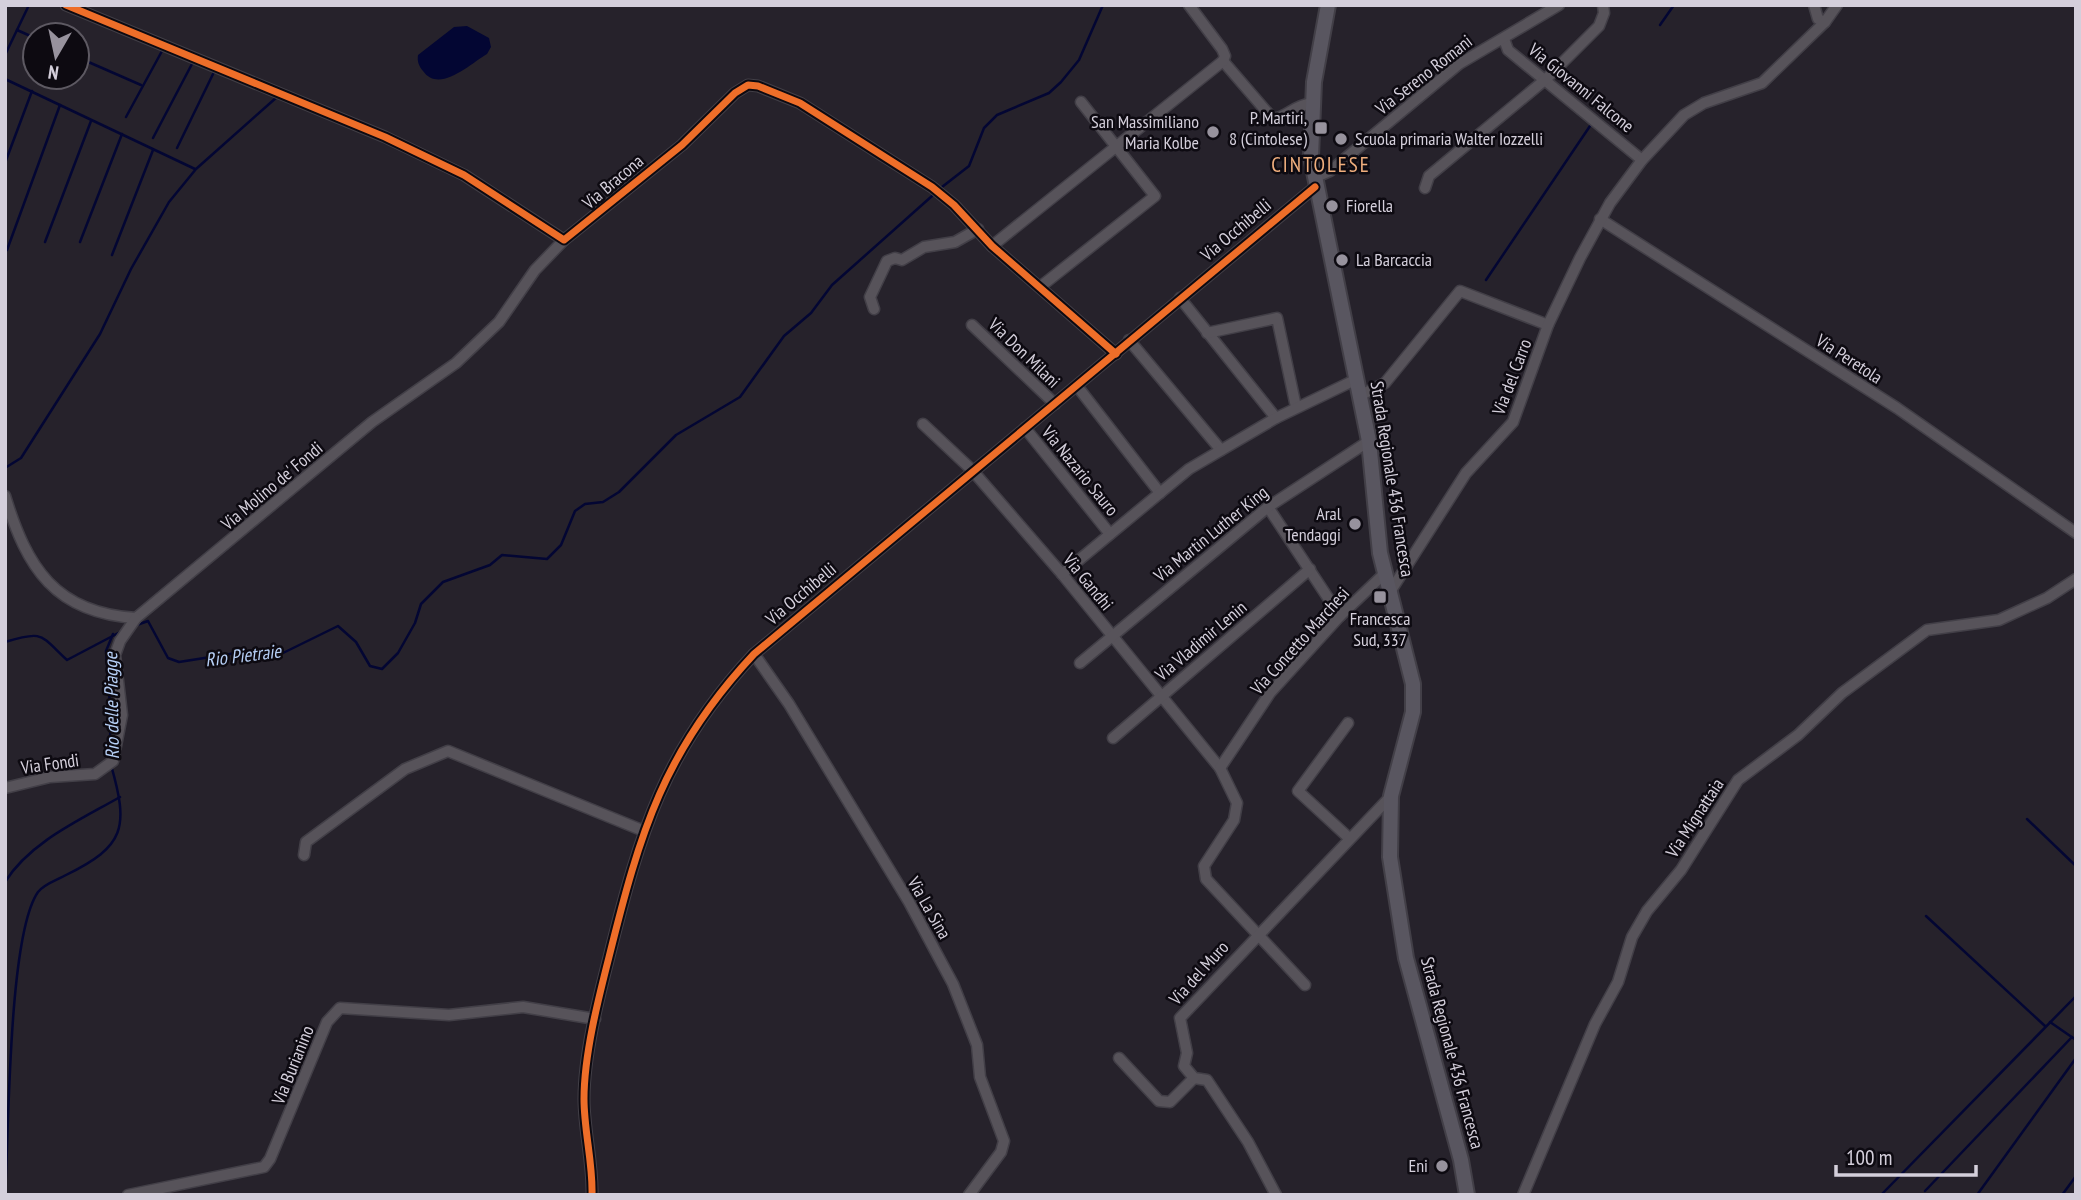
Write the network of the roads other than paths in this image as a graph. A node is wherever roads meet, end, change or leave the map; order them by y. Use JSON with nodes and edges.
{"nodes":[{"id":1,"x":66,"y":5,"type":"edge"},
{"id":2,"x":1189,"y":5,"type":"edge"},
{"id":3,"x":1328,"y":5,"type":"edge"},
{"id":4,"x":1559,"y":5,"type":"edge"},
{"id":5,"x":1603,"y":5,"type":"edge"},
{"id":6,"x":1814,"y":5,"type":"edge"},
{"id":7,"x":1837,"y":5,"type":"edge"},
{"id":8,"x":1825,"y":22,"type":"junction"},
{"id":9,"x":1504,"y":39,"type":"junction"},
{"id":10,"x":1223,"y":61,"type":"junction"},
{"id":11,"x":1546,"y":79,"type":"junction"},
{"id":12,"x":1081,"y":102,"type":"dead end"},
{"id":13,"x":1313,"y":103,"type":"junction"},
{"id":14,"x":1115,"y":146,"type":"junction"},
{"id":15,"x":1642,"y":160,"type":"junction"},
{"id":16,"x":1315,"y":183,"type":"junction"},
{"id":17,"x":1425,"y":188,"type":"dead end"},
{"id":18,"x":1600,"y":219,"type":"junction"},
{"id":19,"x":978,"y":229,"type":"junction"},
{"id":20,"x":564,"y":240,"type":"junction"},
{"id":21,"x":992,"y":246,"type":"junction"},
{"id":22,"x":1040,"y":287,"type":"junction"},
{"id":23,"x":1180,"y":298,"type":"junction"},
{"id":24,"x":874,"y":309,"type":"dead end"},
{"id":25,"x":972,"y":325,"type":"dead end"},
{"id":26,"x":1548,"y":325,"type":"junction"},
{"id":27,"x":1207,"y":333,"type":"junction"},
{"id":28,"x":1129,"y":340,"type":"junction"},
{"id":29,"x":1116,"y":354,"type":"junction"},
{"id":30,"x":1357,"y":379,"type":"junction"},
{"id":31,"x":1077,"y":386,"type":"junction"},
{"id":32,"x":1361,"y":395,"type":"junction"},
{"id":33,"x":1055,"y":404,"type":"junction"},
{"id":34,"x":1296,"y":407,"type":"junction"},
{"id":35,"x":1276,"y":418,"type":"junction"},
{"id":36,"x":923,"y":424,"type":"dead end"},
{"id":37,"x":1025,"y":428,"type":"junction"},
{"id":38,"x":1369,"y":441,"type":"junction"},
{"id":39,"x":1222,"y":450,"type":"junction"},
{"id":40,"x":972,"y":470,"type":"junction"},
{"id":41,"x":1160,"y":493,"type":"junction"},
{"id":42,"x":5,"y":496,"type":"edge"},
{"id":43,"x":1268,"y":507,"type":"junction"},
{"id":44,"x":2076,"y":533,"type":"edge"},
{"id":45,"x":1110,"y":534,"type":"junction"},
{"id":46,"x":1310,"y":569,"type":"junction"},
{"id":47,"x":1062,"y":574,"type":"junction"},
{"id":48,"x":1384,"y":574,"type":"junction"},
{"id":49,"x":2076,"y":579,"type":"edge"},
{"id":50,"x":1390,"y":592,"type":"junction"},
{"id":51,"x":1340,"y":616,"type":"junction"},
{"id":52,"x":136,"y":618,"type":"junction"},
{"id":53,"x":1112,"y":636,"type":"junction"},
{"id":54,"x":754,"y":654,"type":"junction"},
{"id":55,"x":1080,"y":663,"type":"dead end"},
{"id":56,"x":1163,"y":694,"type":"junction"},
{"id":57,"x":1348,"y":723,"type":"dead end"},
{"id":58,"x":1113,"y":738,"type":"dead end"},
{"id":59,"x":1220,"y":768,"type":"junction"},
{"id":60,"x":5,"y":788,"type":"edge"},
{"id":61,"x":1391,"y":796,"type":"junction"},
{"id":62,"x":644,"y":831,"type":"junction"},
{"id":63,"x":1349,"y":838,"type":"junction"},
{"id":64,"x":304,"y":855,"type":"dead end"},
{"id":65,"x":1258,"y":933,"type":"junction"},
{"id":66,"x":1305,"y":985,"type":"dead end"},
{"id":67,"x":595,"y":1019,"type":"junction"},
{"id":68,"x":1119,"y":1058,"type":"dead end"},
{"id":69,"x":1194,"y":1078,"type":"junction"},
{"id":70,"x":128,"y":1195,"type":"edge"},
{"id":71,"x":592,"y":1195,"type":"edge"},
{"id":72,"x":969,"y":1195,"type":"edge"},
{"id":73,"x":1276,"y":1195,"type":"edge"},
{"id":74,"x":1467,"y":1195,"type":"edge"},
{"id":75,"x":1523,"y":1195,"type":"edge"}],
"edges":[{"from":1,"to":20,"type":"street"},
{"from":2,"to":10,"type":"street"},
{"from":3,"to":13,"type":"street","name":"Strada Regionale 436 Francesca"},
{"from":4,"to":9,"type":"street","name":"Via Sereno Romani"},
{"from":5,"to":11,"type":"street"},
{"from":6,"to":8,"type":"street"},
{"from":7,"to":8,"type":"street","name":"Via del Carro"},
{"from":8,"to":15,"type":"street","name":"Via del Carro"},
{"from":9,"to":11,"type":"street","name":"Via Giovanni Falcone"},
{"from":9,"to":16,"type":"street","name":"Via Sereno Romani"},
{"from":10,"to":13,"type":"street"},
{"from":10,"to":14,"type":"street"},
{"from":11,"to":15,"type":"street","name":"Via Giovanni Falcone"},
{"from":11,"to":17,"type":"street"},
{"from":12,"to":14,"type":"street"},
{"from":13,"to":16,"type":"street","name":"Strada Regionale 436 Francesca"},
{"from":14,"to":21,"type":"street"},
{"from":14,"to":22,"type":"street"},
{"from":15,"to":18,"type":"street","name":"Via del Carro"},
{"from":16,"to":23,"type":"street","name":"Via Occhibelli"},
{"from":16,"to":30,"type":"street","name":"Strada Regionale 436 Francesca"},
{"from":18,"to":26,"type":"street","name":"Via del Carro"},
{"from":18,"to":44,"type":"street","name":"Via Peretola"},
{"from":19,"to":20,"type":"street","name":"Via Bracona"},
{"from":19,"to":21,"type":"street","name":"Via Bracona"},
{"from":19,"to":24,"type":"street"},
{"from":20,"to":52,"type":"street","name":"Via Molino de' Fondi"},
{"from":21,"to":22,"type":"street","name":"Via Bracona"},
{"from":22,"to":29,"type":"street","name":"Via Bracona"},
{"from":23,"to":27,"type":"street"},
{"from":23,"to":28,"type":"street","name":"Via Occhibelli"},
{"from":25,"to":33,"type":"street","name":"Via Don Milani"},
{"from":26,"to":32,"type":"street"},
{"from":26,"to":50,"type":"street","name":"Via del Carro"},
{"from":27,"to":34,"type":"street"},
{"from":27,"to":35,"type":"street"},
{"from":28,"to":29,"type":"street","name":"Via Occhibelli"},
{"from":28,"to":39,"type":"street"},
{"from":29,"to":31,"type":"street","name":"Via Occhibelli"},
{"from":30,"to":32,"type":"street","name":"Strada Regionale 436 Francesca"},
{"from":30,"to":34,"type":"street"},
{"from":31,"to":33,"type":"street","name":"Via Occhibelli"},
{"from":31,"to":41,"type":"street"},
{"from":32,"to":38,"type":"street","name":"Strada Regionale 436 Francesca"},
{"from":33,"to":37,"type":"street","name":"Via Occhibelli"},
{"from":34,"to":35,"type":"street"},
{"from":35,"to":39,"type":"street"},
{"from":36,"to":40,"type":"street","name":"Via Gandhi"},
{"from":37,"to":40,"type":"street","name":"Via Occhibelli"},
{"from":37,"to":45,"type":"street","name":"Via Nazario Sauro"},
{"from":38,"to":43,"type":"street","name":"Via Martin Luther King"},
{"from":38,"to":48,"type":"street","name":"Strada Regionale 436 Francesca"},
{"from":39,"to":41,"type":"street"},
{"from":40,"to":47,"type":"street","name":"Via Gandhi"},
{"from":40,"to":54,"type":"street","name":"Via Occhibelli"},
{"from":41,"to":45,"type":"street"},
{"from":42,"to":52,"type":"street"},
{"from":43,"to":46,"type":"street"},
{"from":43,"to":53,"type":"street","name":"Via Martin Luther King"},
{"from":45,"to":47,"type":"street"},
{"from":46,"to":51,"type":"street"},
{"from":46,"to":56,"type":"street","name":"Via Vladimir Lenin"},
{"from":47,"to":53,"type":"street","name":"Via Gandhi"},
{"from":48,"to":50,"type":"street","name":"Strada Regionale 436 Francesca"},
{"from":48,"to":51,"type":"street","name":"Via Concetto Marchesi"},
{"from":49,"to":75,"type":"street","name":"Via Mignattaia"},
{"from":50,"to":61,"type":"street","name":"Strada Regionale 436 Francesca"},
{"from":51,"to":59,"type":"street","name":"Via Concetto Marchesi"},
{"from":52,"to":60,"type":"street","name":"Via Fondi"},
{"from":53,"to":55,"type":"street","name":"Via Martin Luther King"},
{"from":53,"to":56,"type":"street","name":"Via Gandhi"},
{"from":54,"to":62,"type":"street","name":"Via Occhibelli"},
{"from":54,"to":72,"type":"street","name":"Via La Sina"},
{"from":56,"to":58,"type":"street","name":"Via Vladimir Lenin"},
{"from":56,"to":59,"type":"street","name":"Via Gandhi"},
{"from":57,"to":63,"type":"street"},
{"from":59,"to":65,"type":"street","name":"Via Gandhi"},
{"from":61,"to":63,"type":"street","name":"Via del Muro"},
{"from":61,"to":74,"type":"street","name":"Strada Regionale 436 Francesca"},
{"from":62,"to":64,"type":"street"},
{"from":62,"to":67,"type":"street","name":"Via Occhibelli"},
{"from":63,"to":65,"type":"street","name":"Via del Muro"},
{"from":65,"to":66,"type":"street"},
{"from":65,"to":69,"type":"street","name":"Via del Muro"},
{"from":67,"to":70,"type":"street","name":"Via Burianino"},
{"from":67,"to":71,"type":"street","name":"Via Occhibelli"},
{"from":68,"to":69,"type":"street"},
{"from":69,"to":73,"type":"street"}]}
